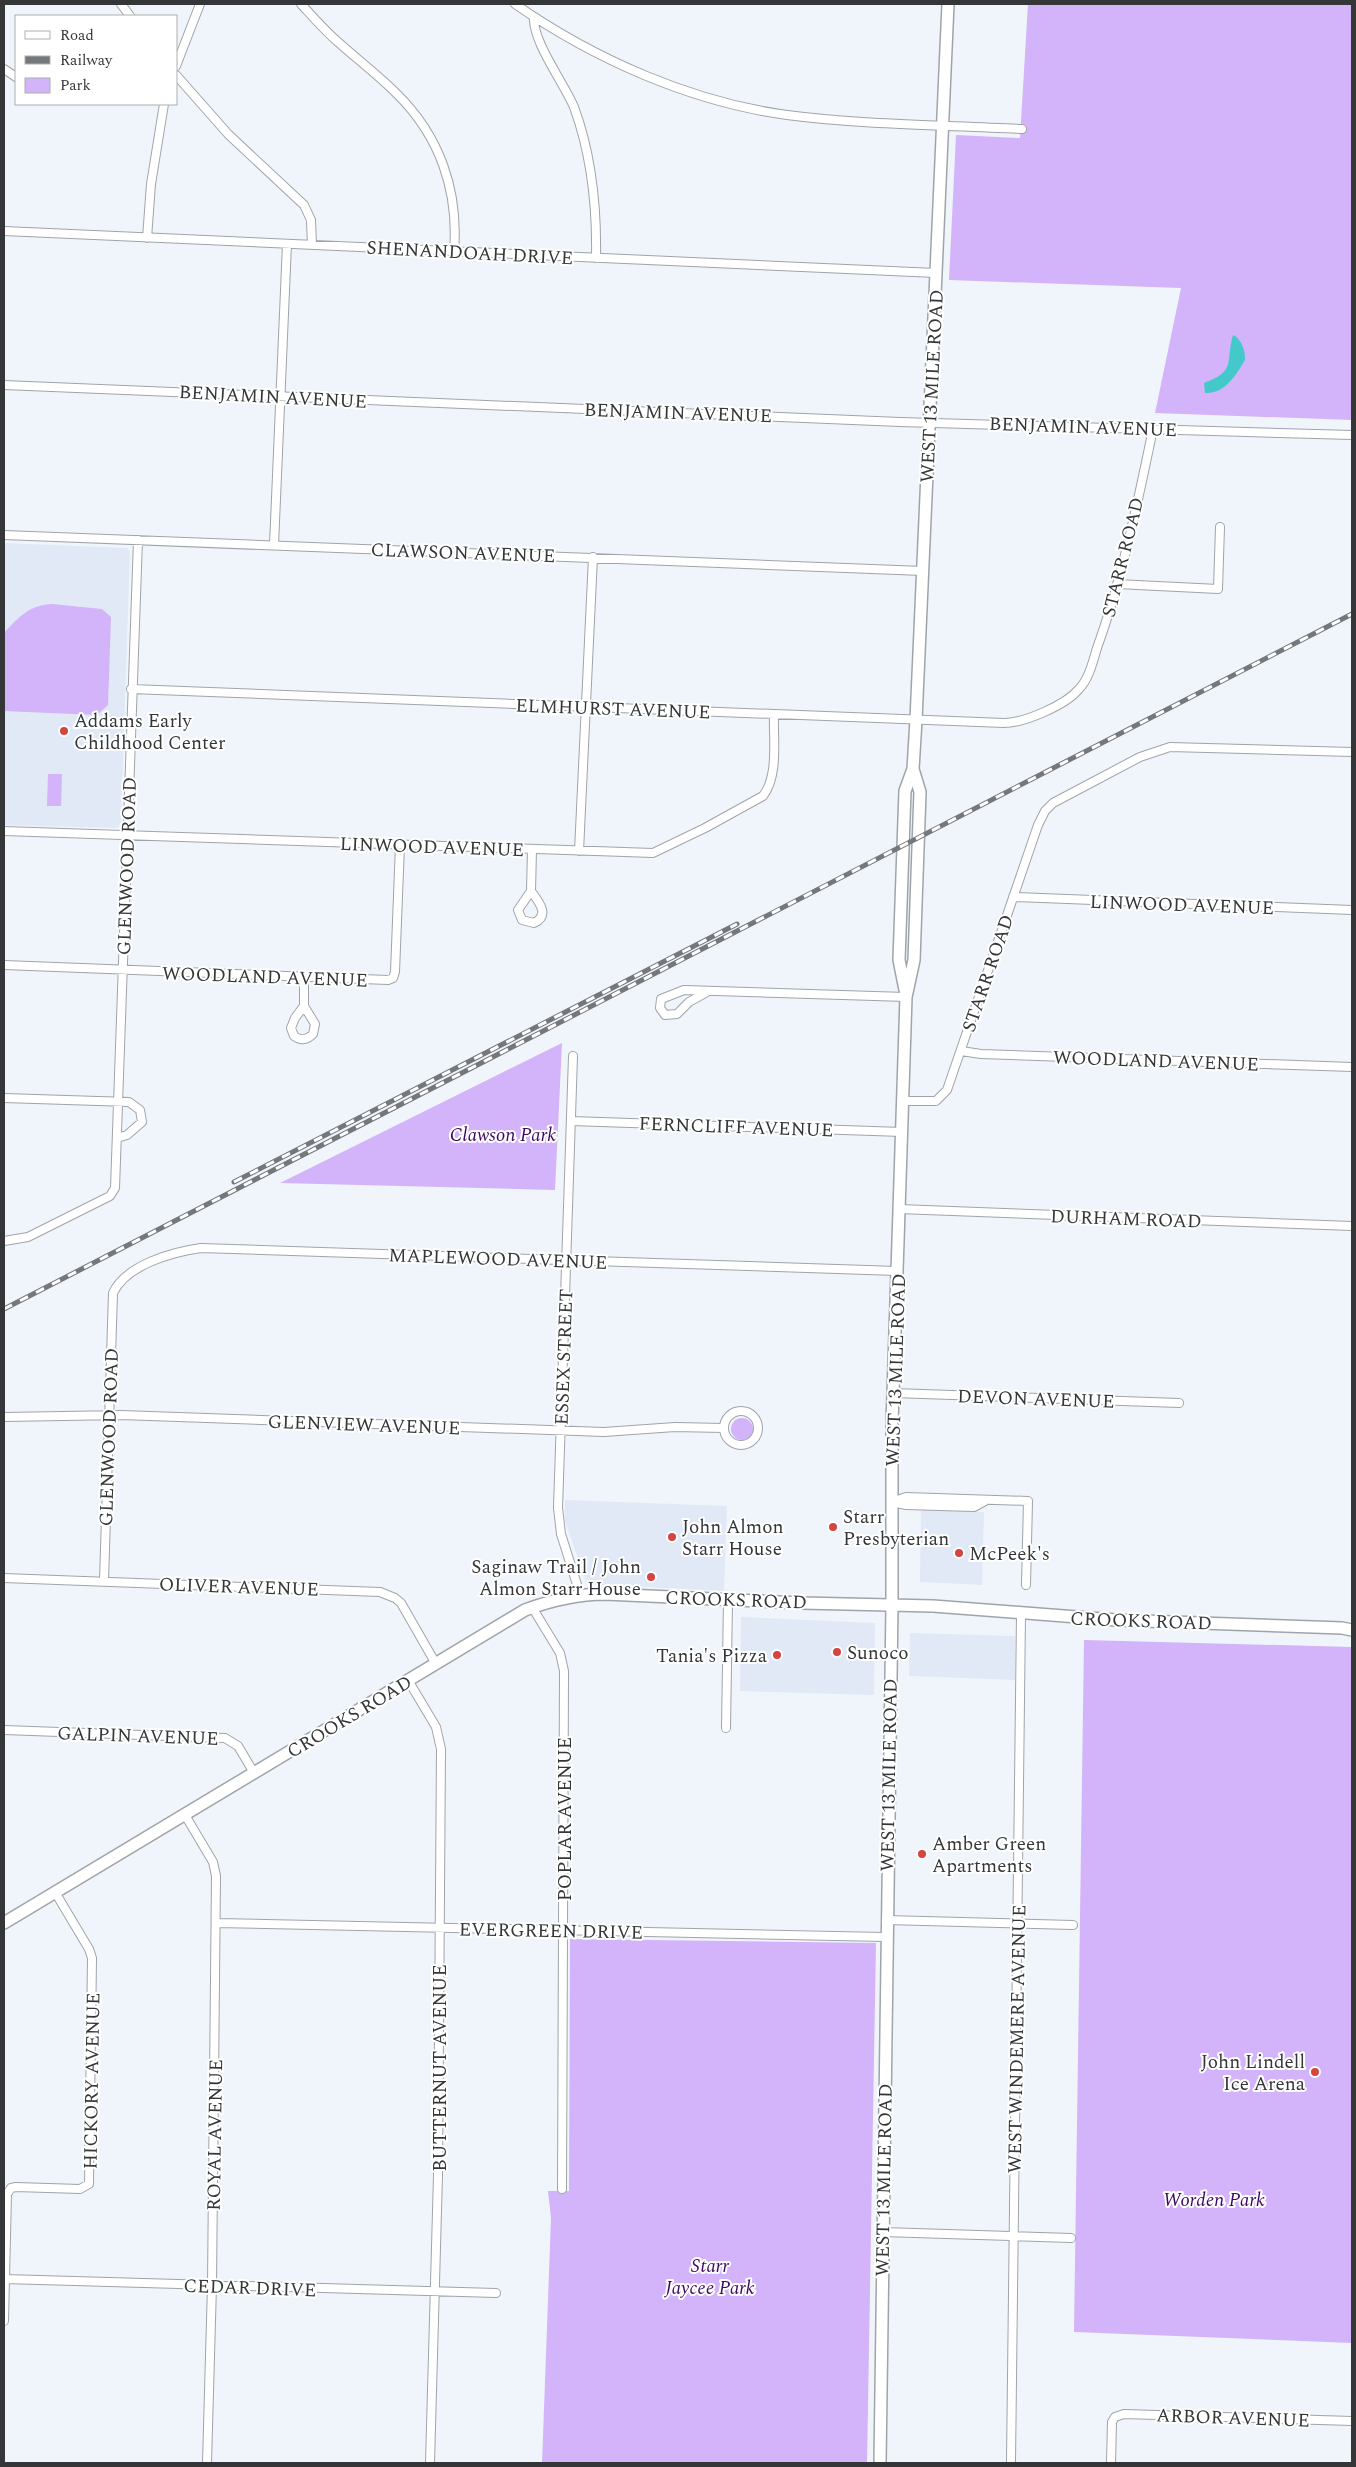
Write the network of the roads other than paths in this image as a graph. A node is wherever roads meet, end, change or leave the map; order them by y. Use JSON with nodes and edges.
{"nodes":[{"id":1,"x":121,"y":4,"type":"edge"},
{"id":2,"x":200,"y":4,"type":"edge"},
{"id":3,"x":301,"y":4,"type":"edge"},
{"id":4,"x":515,"y":4,"type":"edge"},
{"id":5,"x":948,"y":4,"type":"edge"},
{"id":6,"x":129,"y":15,"type":"edge"},
{"id":7,"x":534,"y":17,"type":"junction"},
{"id":8,"x":178,"y":61,"type":"edge"},
{"id":9,"x":4,"y":69,"type":"edge"},
{"id":10,"x":15,"y":76,"type":"edge"},
{"id":11,"x":178,"y":77,"type":"edge"},
{"id":12,"x":164,"y":105,"type":"edge"},
{"id":13,"x":942,"y":125,"type":"junction"},
{"id":14,"x":1022,"y":129,"type":"dead end"},
{"id":15,"x":4,"y":231,"type":"edge"},
{"id":16,"x":147,"y":238,"type":"junction"},
{"id":17,"x":286,"y":244,"type":"junction"},
{"id":18,"x":312,"y":245,"type":"junction"},
{"id":19,"x":454,"y":252,"type":"junction"},
{"id":20,"x":596,"y":258,"type":"junction"},
{"id":21,"x":936,"y":274,"type":"junction"},
{"id":22,"x":4,"y":385,"type":"edge"},
{"id":23,"x":280,"y":395,"type":"junction"},
{"id":24,"x":929,"y":422,"type":"junction"},
{"id":25,"x":1153,"y":429,"type":"junction"},
{"id":26,"x":1352,"y":434,"type":"edge"},
{"id":27,"x":1220,"y":527,"type":"dead end"},
{"id":28,"x":4,"y":535,"type":"edge"},
{"id":29,"x":138,"y":540,"type":"junction"},
{"id":30,"x":274,"y":545,"type":"junction"},
{"id":31,"x":593,"y":557,"type":"junction"},
{"id":32,"x":922,"y":571,"type":"junction"},
{"id":33,"x":1117,"y":584,"type":"junction"},
{"id":34,"x":1084,"y":683,"type":"joint"},
{"id":35,"x":131,"y":689,"type":"junction"},
{"id":36,"x":585,"y":707,"type":"junction"},
{"id":37,"x":774,"y":714,"type":"junction"},
{"id":38,"x":916,"y":720,"type":"junction"},
{"id":39,"x":1352,"y":752,"type":"edge"},
{"id":40,"x":4,"y":831,"type":"edge"},
{"id":41,"x":127,"y":836,"type":"junction"},
{"id":42,"x":400,"y":845,"type":"junction"},
{"id":43,"x":532,"y":850,"type":"junction"},
{"id":44,"x":579,"y":851,"type":"junction"},
{"id":45,"x":531,"y":891,"type":"dead end"},
{"id":46,"x":1013,"y":897,"type":"junction"},
{"id":47,"x":1352,"y":910,"type":"edge"},
{"id":48,"x":4,"y":965,"type":"edge"},
{"id":49,"x":122,"y":970,"type":"junction"},
{"id":50,"x":304,"y":977,"type":"junction"},
{"id":51,"x":707,"y":992,"type":"junction"},
{"id":52,"x":906,"y":997,"type":"junction"},
{"id":53,"x":304,"y":1006,"type":"dead end"},
{"id":54,"x":961,"y":1051,"type":"junction"},
{"id":55,"x":572,"y":1056,"type":"dead end"},
{"id":56,"x":1352,"y":1067,"type":"edge"},
{"id":57,"x":4,"y":1098,"type":"edge"},
{"id":58,"x":903,"y":1101,"type":"junction"},
{"id":59,"x":119,"y":1102,"type":"junction"},
{"id":60,"x":571,"y":1121,"type":"junction"},
{"id":61,"x":902,"y":1132,"type":"junction"},
{"id":62,"x":117,"y":1138,"type":"junction"},
{"id":63,"x":899,"y":1209,"type":"junction"},
{"id":64,"x":1352,"y":1226,"type":"edge"},
{"id":65,"x":4,"y":1241,"type":"edge"},
{"id":66,"x":566,"y":1260,"type":"junction"},
{"id":67,"x":897,"y":1271,"type":"junction"},
{"id":68,"x":113,"y":1293,"type":"joint"},
{"id":69,"x":893,"y":1393,"type":"junction"},
{"id":70,"x":1179,"y":1403,"type":"dead end"},
{"id":71,"x":4,"y":1416,"type":"edge"},
{"id":72,"x":109,"y":1416,"type":"junction"},
{"id":73,"x":724,"y":1428,"type":"junction"},
{"id":74,"x":560,"y":1430,"type":"junction"},
{"id":75,"x":892,"y":1502,"type":"junction"},
{"id":76,"x":4,"y":1578,"type":"edge"},
{"id":77,"x":104,"y":1581,"type":"junction"},
{"id":78,"x":1026,"y":1585,"type":"dead end"},
{"id":79,"x":580,"y":1594,"type":"junction"},
{"id":80,"x":728,"y":1600,"type":"junction"},
{"id":81,"x":892,"y":1605,"type":"junction"},
{"id":82,"x":532,"y":1607,"type":"junction"},
{"id":83,"x":1021,"y":1614,"type":"junction"},
{"id":84,"x":1351,"y":1628,"type":"edge"},
{"id":85,"x":436,"y":1664,"type":"junction"},
{"id":86,"x":408,"y":1680,"type":"junction"},
{"id":87,"x":726,"y":1728,"type":"dead end"},
{"id":88,"x":4,"y":1730,"type":"edge"},
{"id":89,"x":254,"y":1773,"type":"junction"},
{"id":90,"x":185,"y":1815,"type":"junction"},
{"id":91,"x":55,"y":1892,"type":"junction"},
{"id":92,"x":886,"y":1920,"type":"junction"},
{"id":93,"x":4,"y":1923,"type":"edge"},
{"id":94,"x":216,"y":1923,"type":"junction"},
{"id":95,"x":1018,"y":1924,"type":"junction"},
{"id":96,"x":1073,"y":1925,"type":"dead end"},
{"id":97,"x":440,"y":1927,"type":"junction"},
{"id":98,"x":563,"y":1930,"type":"junction"},
{"id":99,"x":885,"y":1937,"type":"junction"},
{"id":100,"x":562,"y":2189,"type":"dead end"},
{"id":101,"x":883,"y":2232,"type":"junction"},
{"id":102,"x":1014,"y":2237,"type":"junction"},
{"id":103,"x":1071,"y":2238,"type":"dead end"},
{"id":104,"x":4,"y":2279,"type":"edge"},
{"id":105,"x":212,"y":2285,"type":"junction"},
{"id":106,"x":436,"y":2292,"type":"junction"},
{"id":107,"x":496,"y":2293,"type":"dead end"},
{"id":108,"x":4,"y":2321,"type":"edge"},
{"id":109,"x":1352,"y":2422,"type":"edge"},
{"id":110,"x":207,"y":2463,"type":"edge"},
{"id":111,"x":430,"y":2463,"type":"edge"},
{"id":112,"x":880,"y":2463,"type":"edge"},
{"id":113,"x":1011,"y":2463,"type":"edge"},
{"id":114,"x":1111,"y":2463,"type":"edge"}],
"edges":[{"from":1,"to":6,"type":"street"},
{"from":2,"to":8,"type":"street"},
{"from":3,"to":19,"type":"street"},
{"from":4,"to":7,"type":"street"},
{"from":5,"to":13,"type":"main road","name":"WEST 13 MILE ROAD"},
{"from":7,"to":13,"type":"street"},
{"from":7,"to":20,"type":"street"},
{"from":9,"to":10,"type":"street"},
{"from":11,"to":18,"type":"street"},
{"from":12,"to":16,"type":"street"},
{"from":13,"to":14,"type":"street"},
{"from":13,"to":21,"type":"main road","name":"WEST 13 MILE ROAD"},
{"from":15,"to":16,"type":"street","name":"SHENANDOAH DRIVE"},
{"from":16,"to":17,"type":"street","name":"SHENANDOAH DRIVE"},
{"from":17,"to":18,"type":"street","name":"SHENANDOAH DRIVE"},
{"from":17,"to":23,"type":"street"},
{"from":18,"to":19,"type":"street","name":"SHENANDOAH DRIVE"},
{"from":19,"to":20,"type":"street","name":"SHENANDOAH DRIVE"},
{"from":20,"to":21,"type":"street","name":"SHENANDOAH DRIVE"},
{"from":21,"to":24,"type":"main road","name":"WEST 13 MILE ROAD"},
{"from":22,"to":23,"type":"street","name":"BENJAMIN AVENUE"},
{"from":23,"to":24,"type":"street","name":"BENJAMIN AVENUE"},
{"from":23,"to":30,"type":"street"},
{"from":24,"to":25,"type":"street","name":"BENJAMIN AVENUE"},
{"from":24,"to":32,"type":"main road","name":"WEST 13 MILE ROAD"},
{"from":25,"to":26,"type":"street","name":"BENJAMIN AVENUE"},
{"from":25,"to":33,"type":"street","name":"STARR ROAD"},
{"from":27,"to":33,"type":"street"},
{"from":28,"to":29,"type":"street","name":"CLAWSON AVENUE"},
{"from":29,"to":30,"type":"street","name":"CLAWSON AVENUE"},
{"from":29,"to":35,"type":"street","name":"GLENWOOD ROAD"},
{"from":30,"to":31,"type":"street","name":"CLAWSON AVENUE"},
{"from":31,"to":32,"type":"street","name":"CLAWSON AVENUE"},
{"from":31,"to":36,"type":"street"},
{"from":32,"to":38,"type":"main road","name":"WEST 13 MILE ROAD"},
{"from":33,"to":34,"type":"street","name":"STARR ROAD"},
{"from":34,"to":38,"type":"street","name":"ELMHURST AVENUE"},
{"from":35,"to":36,"type":"street","name":"ELMHURST AVENUE"},
{"from":35,"to":41,"type":"street","name":"GLENWOOD ROAD"},
{"from":36,"to":37,"type":"street","name":"ELMHURST AVENUE"},
{"from":36,"to":44,"type":"street"},
{"from":37,"to":38,"type":"street","name":"ELMHURST AVENUE"},
{"from":37,"to":44,"type":"street","name":"LINWOOD AVENUE"},
{"from":38,"to":52,"type":"main road","name":"WEST 13 MILE ROAD"},
{"from":39,"to":46,"type":"street","name":"STARR ROAD"},
{"from":40,"to":41,"type":"street","name":"LINWOOD AVENUE"},
{"from":41,"to":42,"type":"street","name":"LINWOOD AVENUE"},
{"from":41,"to":49,"type":"street","name":"GLENWOOD ROAD"},
{"from":42,"to":43,"type":"street","name":"LINWOOD AVENUE"},
{"from":42,"to":50,"type":"street","name":"WOODLAND AVENUE"},
{"from":43,"to":44,"type":"street","name":"LINWOOD AVENUE"},
{"from":43,"to":45,"type":"street"},
{"from":46,"to":47,"type":"street","name":"LINWOOD AVENUE"},
{"from":46,"to":54,"type":"street","name":"STARR ROAD"},
{"from":48,"to":49,"type":"street","name":"WOODLAND AVENUE"},
{"from":49,"to":50,"type":"street","name":"WOODLAND AVENUE"},
{"from":49,"to":59,"type":"street","name":"GLENWOOD ROAD"},
{"from":50,"to":53,"type":"street"},
{"from":51,"to":51,"type":"street"},
{"from":51,"to":52,"type":"street"},
{"from":52,"to":58,"type":"main road","name":"WEST 13 MILE ROAD"},
{"from":54,"to":56,"type":"street","name":"WOODLAND AVENUE"},
{"from":54,"to":58,"type":"street","name":"STARR ROAD"},
{"from":55,"to":60,"type":"street","name":"ESSEX STREET"},
{"from":57,"to":59,"type":"street"},
{"from":58,"to":61,"type":"main road","name":"WEST 13 MILE ROAD"},
{"from":59,"to":62,"type":"street","name":"GLENWOOD ROAD"},
{"from":59,"to":62,"type":"street"},
{"from":60,"to":61,"type":"street","name":"FERNCLIFF AVENUE"},
{"from":60,"to":66,"type":"street","name":"ESSEX STREET"},
{"from":61,"to":63,"type":"main road","name":"WEST 13 MILE ROAD"},
{"from":62,"to":65,"type":"street","name":"GLENWOOD ROAD"},
{"from":63,"to":64,"type":"street","name":"DURHAM ROAD"},
{"from":63,"to":67,"type":"main road","name":"WEST 13 MILE ROAD"},
{"from":66,"to":67,"type":"street","name":"MAPLEWOOD AVENUE"},
{"from":66,"to":68,"type":"street","name":"MAPLEWOOD AVENUE"},
{"from":66,"to":74,"type":"street","name":"ESSEX STREET"},
{"from":67,"to":69,"type":"main road","name":"WEST 13 MILE ROAD"},
{"from":68,"to":72,"type":"street","name":"GLENWOOD ROAD"},
{"from":69,"to":70,"type":"street","name":"DEVON AVENUE"},
{"from":69,"to":75,"type":"main road","name":"WEST 13 MILE ROAD"},
{"from":71,"to":72,"type":"street","name":"GLENVIEW AVENUE"},
{"from":72,"to":74,"type":"street","name":"GLENVIEW AVENUE"},
{"from":72,"to":77,"type":"street","name":"GLENWOOD ROAD"},
{"from":73,"to":73,"type":"street"},
{"from":73,"to":74,"type":"street","name":"GLENVIEW AVENUE"},
{"from":74,"to":79,"type":"street","name":"ESSEX STREET"},
{"from":75,"to":78,"type":"street"},
{"from":75,"to":81,"type":"main road","name":"WEST 13 MILE ROAD"},
{"from":76,"to":77,"type":"street","name":"OLIVER AVENUE"},
{"from":77,"to":85,"type":"street","name":"OLIVER AVENUE"},
{"from":79,"to":80,"type":"main road","name":"CROOKS ROAD"},
{"from":79,"to":82,"type":"main road","name":"CROOKS ROAD"},
{"from":80,"to":81,"type":"main road","name":"CROOKS ROAD"},
{"from":80,"to":87,"type":"street"},
{"from":81,"to":83,"type":"main road","name":"CROOKS ROAD"},
{"from":81,"to":92,"type":"main road","name":"WEST 13 MILE ROAD"},
{"from":82,"to":85,"type":"main road","name":"CROOKS ROAD"},
{"from":82,"to":98,"type":"street","name":"POPLAR AVENUE"},
{"from":83,"to":84,"type":"main road","name":"CROOKS ROAD"},
{"from":83,"to":95,"type":"street","name":"WEST WINDEMERE AVENUE"},
{"from":85,"to":86,"type":"main road","name":"CROOKS ROAD"},
{"from":86,"to":89,"type":"main road","name":"CROOKS ROAD"},
{"from":86,"to":97,"type":"street","name":"BUTTERNUT AVENUE"},
{"from":88,"to":89,"type":"street","name":"GALPIN AVENUE"},
{"from":89,"to":90,"type":"main road","name":"CROOKS ROAD"},
{"from":90,"to":91,"type":"main road","name":"CROOKS ROAD"},
{"from":90,"to":94,"type":"street","name":"ROYAL AVENUE"},
{"from":91,"to":93,"type":"main road","name":"CROOKS ROAD"},
{"from":91,"to":104,"type":"street","name":"HICKORY AVENUE"},
{"from":92,"to":95,"type":"street"},
{"from":92,"to":99,"type":"main road","name":"WEST 13 MILE ROAD"},
{"from":94,"to":97,"type":"street","name":"EVERGREEN DRIVE"},
{"from":94,"to":105,"type":"street","name":"ROYAL AVENUE"},
{"from":95,"to":96,"type":"street"},
{"from":95,"to":102,"type":"street","name":"WEST WINDEMERE AVENUE"},
{"from":97,"to":98,"type":"street","name":"EVERGREEN DRIVE"},
{"from":97,"to":106,"type":"street","name":"BUTTERNUT AVENUE"},
{"from":98,"to":99,"type":"street","name":"EVERGREEN DRIVE"},
{"from":98,"to":100,"type":"street","name":"POPLAR AVENUE"},
{"from":99,"to":101,"type":"main road","name":"WEST 13 MILE ROAD"},
{"from":101,"to":102,"type":"street"},
{"from":101,"to":112,"type":"main road","name":"WEST 13 MILE ROAD"},
{"from":102,"to":103,"type":"street"},
{"from":102,"to":113,"type":"street","name":"WEST WINDEMERE AVENUE"},
{"from":104,"to":105,"type":"street","name":"CEDAR DRIVE"},
{"from":104,"to":108,"type":"street","name":"HICKORY AVENUE"},
{"from":105,"to":106,"type":"street","name":"CEDAR DRIVE"},
{"from":105,"to":110,"type":"street","name":"ROYAL AVENUE"},
{"from":106,"to":107,"type":"street","name":"CEDAR DRIVE"},
{"from":106,"to":111,"type":"street","name":"BUTTERNUT AVENUE"},
{"from":109,"to":114,"type":"street","name":"ARBOR AVENUE"}]}
